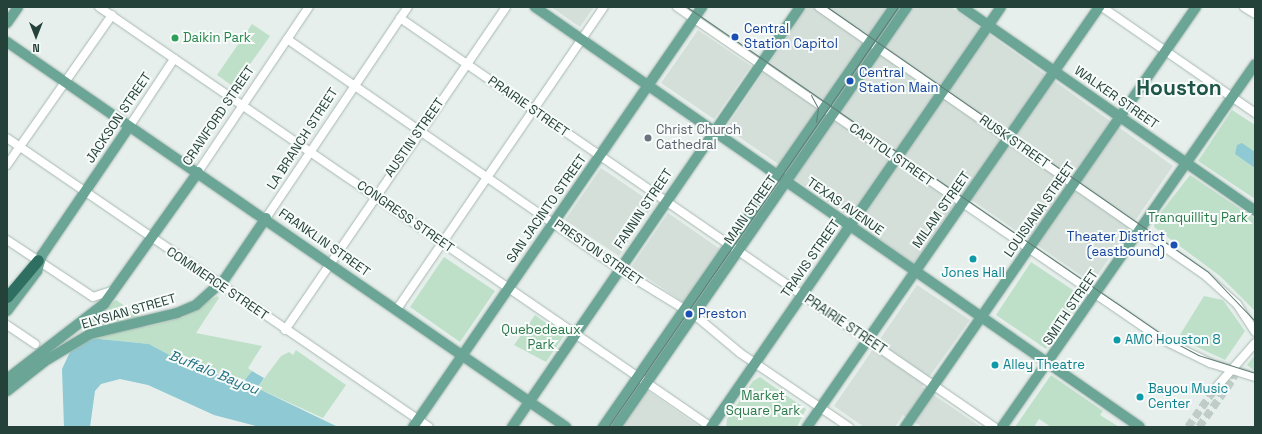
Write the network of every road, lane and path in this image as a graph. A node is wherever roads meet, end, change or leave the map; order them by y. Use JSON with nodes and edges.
{"nodes":[{"id":1,"x":18,"y":7,"type":"edge"},
{"id":2,"x":99,"y":7,"type":"edge"},
{"id":3,"x":309,"y":7,"type":"edge"},
{"id":4,"x":408,"y":7,"type":"edge"},
{"id":5,"x":506,"y":7,"type":"edge"},
{"id":6,"x":535,"y":7,"type":"edge"},
{"id":7,"x":604,"y":7,"type":"edge"},
{"id":8,"x":677,"y":7,"type":"edge"},
{"id":9,"x":702,"y":7,"type":"edge"},
{"id":10,"x":800,"y":7,"type":"edge"},
{"id":11,"x":819,"y":7,"type":"edge"},
{"id":12,"x":894,"y":7,"type":"edge"},
{"id":13,"x":907,"y":7,"type":"edge"},
{"id":14,"x":962,"y":7,"type":"edge"},
{"id":15,"x":1001,"y":7,"type":"edge"},
{"id":16,"x":1099,"y":7,"type":"edge"},
{"id":17,"x":1102,"y":7,"type":"edge"},
{"id":18,"x":1196,"y":7,"type":"edge"},
{"id":19,"x":1244,"y":7,"type":"edge"},
{"id":20,"x":1255,"y":14,"type":"edge"},
{"id":21,"x":112,"y":16,"type":"junction"},
{"id":22,"x":400,"y":18,"type":"junction"},
{"id":23,"x":694,"y":18,"type":"junction"},
{"id":24,"x":7,"y":23,"type":"edge"},
{"id":25,"x":988,"y":25,"type":"junction"},
{"id":26,"x":287,"y":39,"type":"junction"},
{"id":27,"x":582,"y":39,"type":"junction"},
{"id":28,"x":7,"y":42,"type":"edge"},
{"id":29,"x":869,"y":42,"type":"junction"},
{"id":30,"x":878,"y":48,"type":"junction"},
{"id":31,"x":1165,"y":51,"type":"junction"},
{"id":32,"x":174,"y":59,"type":"junction"},
{"id":33,"x":467,"y":64,"type":"junction"},
{"id":34,"x":760,"y":64,"type":"junction"},
{"id":35,"x":1255,"y":64,"type":"edge"},
{"id":36,"x":1055,"y":71,"type":"junction"},
{"id":37,"x":65,"y":83,"type":"junction"},
{"id":38,"x":648,"y":84,"type":"junction"},
{"id":39,"x":355,"y":85,"type":"junction"},
{"id":40,"x":942,"y":92,"type":"junction"},
{"id":41,"x":1232,"y":97,"type":"junction"},
{"id":42,"x":242,"y":105,"type":"junction"},
{"id":43,"x":824,"y":108,"type":"junction"},
{"id":44,"x":533,"y":109,"type":"junction"},
{"id":45,"x":1255,"y":113,"type":"edge"},
{"id":46,"x":832,"y":114,"type":"junction"},
{"id":47,"x":1120,"y":117,"type":"junction"},
{"id":48,"x":129,"y":127,"type":"junction"},
{"id":49,"x":421,"y":131,"type":"junction"},
{"id":50,"x":713,"y":131,"type":"junction"},
{"id":51,"x":7,"y":138,"type":"edge"},
{"id":52,"x":1008,"y":138,"type":"junction"},
{"id":53,"x":20,"y":146,"type":"junction"},
{"id":54,"x":312,"y":152,"type":"junction"},
{"id":55,"x":599,"y":158,"type":"junction"},
{"id":56,"x":897,"y":158,"type":"junction"},
{"id":57,"x":1186,"y":163,"type":"junction"},
{"id":58,"x":7,"y":165,"type":"edge"},
{"id":59,"x":198,"y":172,"type":"junction"},
{"id":60,"x":487,"y":175,"type":"junction"},
{"id":61,"x":777,"y":175,"type":"junction"},
{"id":62,"x":786,"y":182,"type":"junction"},
{"id":63,"x":1075,"y":184,"type":"junction"},
{"id":64,"x":86,"y":192,"type":"junction"},
{"id":65,"x":374,"y":196,"type":"junction"},
{"id":66,"x":665,"y":202,"type":"junction"},
{"id":67,"x":962,"y":204,"type":"junction"},
{"id":68,"x":1255,"y":211,"type":"edge"},
{"id":69,"x":266,"y":218,"type":"junction"},
{"id":70,"x":554,"y":223,"type":"junction"},
{"id":71,"x":850,"y":226,"type":"junction"},
{"id":72,"x":1140,"y":230,"type":"junction"},
{"id":73,"x":151,"y":239,"type":"junction"},
{"id":74,"x":7,"y":240,"type":"edge"},
{"id":75,"x":441,"y":242,"type":"junction"},
{"id":76,"x":728,"y":246,"type":"junction"},
{"id":77,"x":1029,"y":249,"type":"junction"},
{"id":78,"x":737,"y":252,"type":"junction"},
{"id":79,"x":38,"y":260,"type":"junction"},
{"id":80,"x":330,"y":263,"type":"junction"},
{"id":81,"x":619,"y":269,"type":"junction"},
{"id":82,"x":915,"y":272,"type":"junction"},
{"id":83,"x":219,"y":285,"type":"junction"},
{"id":84,"x":118,"y":288,"type":"junction"},
{"id":85,"x":508,"y":288,"type":"junction"},
{"id":86,"x":10,"y":292,"type":"edge"},
{"id":87,"x":802,"y":296,"type":"junction"},
{"id":88,"x":1095,"y":296,"type":"junction"},
{"id":89,"x":397,"y":309,"type":"junction"},
{"id":90,"x":7,"y":310,"type":"edge"},
{"id":91,"x":684,"y":310,"type":"junction"},
{"id":92,"x":694,"y":315,"type":"junction"},
{"id":93,"x":981,"y":317,"type":"junction"},
{"id":94,"x":7,"y":325,"type":"edge"},
{"id":95,"x":285,"y":330,"type":"junction"},
{"id":96,"x":1255,"y":332,"type":"edge"},
{"id":97,"x":574,"y":334,"type":"junction"},
{"id":98,"x":867,"y":341,"type":"junction"},
{"id":99,"x":1255,"y":343,"type":"edge"},
{"id":100,"x":35,"y":344,"type":"dead end"},
{"id":101,"x":462,"y":354,"type":"junction"},
{"id":102,"x":43,"y":358,"type":"junction"},
{"id":103,"x":1048,"y":363,"type":"junction"},
{"id":104,"x":755,"y":364,"type":"junction"},
{"id":105,"x":1235,"y":370,"type":"junction"},
{"id":106,"x":638,"y":377,"type":"junction"},
{"id":107,"x":1255,"y":377,"type":"edge"},
{"id":108,"x":7,"y":378,"type":"edge"},
{"id":109,"x":647,"y":383,"type":"junction"},
{"id":110,"x":934,"y":385,"type":"junction"},
{"id":111,"x":1214,"y":390,"type":"tunnel mouth"},
{"id":112,"x":7,"y":391,"type":"edge"},
{"id":113,"x":529,"y":400,"type":"junction"},
{"id":114,"x":821,"y":408,"type":"junction"},
{"id":115,"x":416,"y":423,"type":"edge"},
{"id":116,"x":429,"y":427,"type":"edge"},
{"id":117,"x":512,"y":427,"type":"edge"},
{"id":118,"x":566,"y":427,"type":"edge"},
{"id":119,"x":603,"y":427,"type":"edge"},
{"id":120,"x":616,"y":427,"type":"edge"},
{"id":121,"x":711,"y":427,"type":"edge"},
{"id":122,"x":808,"y":427,"type":"edge"},
{"id":123,"x":849,"y":427,"type":"edge"},
{"id":124,"x":905,"y":427,"type":"edge"},
{"id":125,"x":994,"y":427,"type":"edge"},
{"id":126,"x":1002,"y":427,"type":"edge"},
{"id":127,"x":1140,"y":427,"type":"edge"}],
"edges":[{"from":1,"to":24,"type":"main road"},
{"from":2,"to":21,"type":"street","name":"CONGRESS STREET"},
{"from":3,"to":26,"type":"street","name":"CRAWFORD STREET"},
{"from":4,"to":22,"type":"street","name":"LA BRANCH STREET"},
{"from":5,"to":33,"type":"street","name":"AUSTIN STREET"},
{"from":6,"to":27,"type":"main road","name":"TEXAS AVENUE"},
{"from":7,"to":27,"type":"street"},
{"from":8,"to":23,"type":"street","name":"CAPITOL STREET"},
{"from":9,"to":23,"type":"main road","name":"SAN JACINTO STREET"},
{"from":10,"to":34,"type":"main road","name":"FANNIN STREET"},
{"from":11,"to":29,"type":"street","name":"RUSK STREET"},
{"from":12,"to":29,"type":"main road","name":"MAIN STREET"},
{"from":13,"to":30,"type":"main road","name":"MAIN STREET"},
{"from":14,"to":25,"type":"main road","name":"WALKER STREET"},
{"from":15,"to":25,"type":"main road","name":"TRAVIS STREET"},
{"from":16,"to":36,"type":"main road","name":"MILAM STREET"},
{"from":17,"to":31,"type":"street"},
{"from":18,"to":31,"type":"main road","name":"LOUISIANA STREET"},
{"from":19,"to":20,"type":"street"},
{"from":21,"to":32,"type":"street","name":"CONGRESS STREET"},
{"from":21,"to":37,"type":"street"},
{"from":22,"to":33,"type":"street","name":"PRAIRIE STREET"},
{"from":22,"to":39,"type":"street","name":"LA BRANCH STREET"},
{"from":23,"to":34,"type":"street","name":"CAPITOL STREET"},
{"from":23,"to":38,"type":"main road","name":"SAN JACINTO STREET"},
{"from":25,"to":36,"type":"main road","name":"WALKER STREET"},
{"from":25,"to":40,"type":"main road","name":"TRAVIS STREET"},
{"from":26,"to":39,"type":"street","name":"PRESTON STREET"},
{"from":26,"to":42,"type":"street","name":"CRAWFORD STREET"},
{"from":27,"to":38,"type":"main road","name":"TEXAS AVENUE"},
{"from":27,"to":44,"type":"street"},
{"from":28,"to":37,"type":"main road","name":"FRANKLIN STREET"},
{"from":29,"to":30,"type":"street","name":"RUSK STREET"},
{"from":29,"to":43,"type":"main road","name":"MAIN STREET"},
{"from":30,"to":40,"type":"street","name":"RUSK STREET"},
{"from":30,"to":46,"type":"main road","name":"MAIN STREET"},
{"from":31,"to":41,"type":"street"},
{"from":31,"to":47,"type":"main road","name":"LOUISIANA STREET"},
{"from":32,"to":42,"type":"street","name":"CONGRESS STREET"},
{"from":32,"to":48,"type":"street","name":"JACKSON STREET"},
{"from":33,"to":44,"type":"street","name":"PRAIRIE STREET"},
{"from":33,"to":49,"type":"street","name":"AUSTIN STREET"},
{"from":34,"to":43,"type":"street","name":"CAPITOL STREET"},
{"from":34,"to":50,"type":"main road","name":"FANNIN STREET"},
{"from":35,"to":41,"type":"main road","name":"SMITH STREET"},
{"from":36,"to":47,"type":"main road","name":"WALKER STREET"},
{"from":36,"to":52,"type":"main road","name":"MILAM STREET"},
{"from":37,"to":48,"type":"main road","name":"FRANKLIN STREET"},
{"from":37,"to":53,"type":"street"},
{"from":38,"to":50,"type":"main road","name":"TEXAS AVENUE"},
{"from":38,"to":55,"type":"main road","name":"SAN JACINTO STREET"},
{"from":39,"to":49,"type":"street","name":"PRESTON STREET"},
{"from":39,"to":54,"type":"street","name":"LA BRANCH STREET"},
{"from":40,"to":52,"type":"street","name":"RUSK STREET"},
{"from":40,"to":56,"type":"main road","name":"TRAVIS STREET"},
{"from":41,"to":45,"type":"street"},
{"from":41,"to":57,"type":"main road","name":"SMITH STREET"},
{"from":42,"to":54,"type":"street","name":"CONGRESS STREET"},
{"from":42,"to":59,"type":"street","name":"CRAWFORD STREET"},
{"from":43,"to":46,"type":"street","name":"CAPITOL STREET"},
{"from":43,"to":61,"type":"main road","name":"MAIN STREET"},
{"from":44,"to":55,"type":"street","name":"PRAIRIE STREET"},
{"from":44,"to":60,"type":"street"},
{"from":46,"to":56,"type":"street","name":"CAPITOL STREET"},
{"from":46,"to":62,"type":"main road","name":"MAIN STREET"},
{"from":47,"to":57,"type":"main road","name":"WALKER STREET"},
{"from":47,"to":63,"type":"main road","name":"LOUISIANA STREET"},
{"from":48,"to":59,"type":"main road","name":"FRANKLIN STREET"},
{"from":48,"to":64,"type":"main road","name":"JACKSON STREET"},
{"from":49,"to":60,"type":"street","name":"PRESTON STREET"},
{"from":49,"to":65,"type":"street","name":"AUSTIN STREET"},
{"from":50,"to":61,"type":"main road","name":"TEXAS AVENUE"},
{"from":50,"to":66,"type":"main road","name":"FANNIN STREET"},
{"from":51,"to":53,"type":"street","name":"COMMERCE STREET"},
{"from":52,"to":63,"type":"street","name":"RUSK STREET"},
{"from":52,"to":67,"type":"main road","name":"MILAM STREET"},
{"from":53,"to":58,"type":"street"},
{"from":53,"to":64,"type":"street","name":"COMMERCE STREET"},
{"from":54,"to":65,"type":"street","name":"CONGRESS STREET"},
{"from":54,"to":69,"type":"street","name":"LA BRANCH STREET"},
{"from":55,"to":66,"type":"street","name":"PRAIRIE STREET"},
{"from":55,"to":70,"type":"main road","name":"SAN JACINTO STREET"},
{"from":56,"to":67,"type":"street","name":"CAPITOL STREET"},
{"from":56,"to":71,"type":"main road","name":"TRAVIS STREET"},
{"from":57,"to":68,"type":"main road","name":"WALKER STREET"},
{"from":57,"to":72,"type":"main road","name":"SMITH STREET"},
{"from":59,"to":69,"type":"main road","name":"FRANKLIN STREET"},
{"from":59,"to":73,"type":"main road","name":"CRAWFORD STREET"},
{"from":60,"to":70,"type":"street","name":"PRESTON STREET"},
{"from":60,"to":75,"type":"street"},
{"from":61,"to":62,"type":"main road","name":"TEXAS AVENUE"},
{"from":61,"to":76,"type":"main road","name":"MAIN STREET"},
{"from":62,"to":71,"type":"main road","name":"TEXAS AVENUE"},
{"from":62,"to":78,"type":"main road","name":"MAIN STREET"},
{"from":63,"to":72,"type":"street","name":"RUSK STREET"},
{"from":63,"to":77,"type":"main road","name":"LOUISIANA STREET"},
{"from":64,"to":73,"type":"street","name":"COMMERCE STREET"},
{"from":64,"to":79,"type":"main road","name":"JACKSON STREET"},
{"from":65,"to":75,"type":"street","name":"CONGRESS STREET"},
{"from":65,"to":80,"type":"street","name":"AUSTIN STREET"},
{"from":66,"to":76,"type":"street","name":"PRAIRIE STREET"},
{"from":66,"to":81,"type":"main road","name":"FANNIN STREET"},
{"from":67,"to":77,"type":"street","name":"CAPITOL STREET"},
{"from":67,"to":82,"type":"main road","name":"MILAM STREET"},
{"from":69,"to":80,"type":"main road","name":"FRANKLIN STREET"},
{"from":69,"to":83,"type":"main road","name":"LA BRANCH STREET"},
{"from":70,"to":81,"type":"street","name":"PRESTON STREET"},
{"from":70,"to":85,"type":"main road","name":"SAN JACINTO STREET"},
{"from":71,"to":82,"type":"main road","name":"TEXAS AVENUE"},
{"from":71,"to":87,"type":"main road","name":"TRAVIS STREET"},
{"from":72,"to":88,"type":"main road","name":"SMITH STREET"},
{"from":72,"to":96,"type":"street","name":"RUSK STREET"},
{"from":73,"to":83,"type":"street","name":"COMMERCE STREET"},
{"from":73,"to":84,"type":"main road","name":"ELYSIAN STREET"},
{"from":74,"to":79,"type":"street"},
{"from":75,"to":85,"type":"street","name":"CONGRESS STREET"},
{"from":75,"to":89,"type":"street"},
{"from":76,"to":78,"type":"street","name":"PRAIRIE STREET"},
{"from":76,"to":91,"type":"main road","name":"MAIN STREET"},
{"from":77,"to":88,"type":"street","name":"CAPITOL STREET"},
{"from":77,"to":93,"type":"main road","name":"LOUISIANA STREET"},
{"from":78,"to":87,"type":"street","name":"PRAIRIE STREET"},
{"from":78,"to":92,"type":"main road","name":"MAIN STREET"},
{"from":79,"to":84,"type":"street","name":"ELYSIAN STREET"},
{"from":79,"to":86,"type":"highway"},
{"from":79,"to":90,"type":"main road","name":"JACKSON STREET"},
{"from":80,"to":89,"type":"main road","name":"FRANKLIN STREET"},
{"from":80,"to":95,"type":"street","name":"AUSTIN STREET"},
{"from":81,"to":91,"type":"street","name":"PRESTON STREET"},
{"from":81,"to":97,"type":"main road","name":"FANNIN STREET"},
{"from":82,"to":93,"type":"main road","name":"TEXAS AVENUE"},
{"from":82,"to":98,"type":"main road","name":"MILAM STREET"},
{"from":83,"to":95,"type":"street","name":"COMMERCE STREET"},
{"from":83,"to":102,"type":"main road","name":"ELYSIAN STREET"},
{"from":84,"to":102,"type":"main road","name":"ELYSIAN STREET"},
{"from":85,"to":97,"type":"street","name":"CONGRESS STREET"},
{"from":85,"to":101,"type":"main road","name":"SAN JACINTO STREET"},
{"from":87,"to":98,"type":"street","name":"PRAIRIE STREET"},
{"from":87,"to":104,"type":"main road","name":"TRAVIS STREET"},
{"from":88,"to":103,"type":"main road","name":"SMITH STREET"},
{"from":88,"to":105,"type":"street","name":"CAPITOL STREET"},
{"from":89,"to":101,"type":"main road","name":"FRANKLIN STREET"},
{"from":91,"to":92,"type":"street","name":"PRESTON STREET"},
{"from":91,"to":106,"type":"main road","name":"MAIN STREET"},
{"from":92,"to":104,"type":"street","name":"PRESTON STREET"},
{"from":92,"to":109,"type":"main road","name":"MAIN STREET"},
{"from":93,"to":103,"type":"main road","name":"TEXAS AVENUE"},
{"from":93,"to":110,"type":"main road","name":"LOUISIANA STREET"},
{"from":94,"to":100,"type":"street"},
{"from":95,"to":115,"type":"street","name":"COMMERCE STREET"},
{"from":97,"to":106,"type":"street","name":"CONGRESS STREET"},
{"from":97,"to":113,"type":"main road","name":"FANNIN STREET"},
{"from":98,"to":110,"type":"street","name":"PRAIRIE STREET"},
{"from":98,"to":114,"type":"main road","name":"MILAM STREET"},
{"from":99,"to":105,"type":"street"},
{"from":101,"to":113,"type":"main road","name":"FRANKLIN STREET"},
{"from":101,"to":115,"type":"main road","name":"SAN JACINTO STREET"},
{"from":102,"to":108,"type":"main road","name":"ELYSIAN STREET"},
{"from":102,"to":112,"type":"main road","name":"ELYSIAN STREET"},
{"from":103,"to":126,"type":"main road","name":"SMITH STREET"},
{"from":103,"to":127,"type":"main road","name":"TEXAS AVENUE"},
{"from":104,"to":114,"type":"street","name":"PRESTON STREET"},
{"from":104,"to":121,"type":"main road","name":"TRAVIS STREET"},
{"from":105,"to":107,"type":"street","name":"CAPITOL STREET"},
{"from":105,"to":111,"type":"street"},
{"from":106,"to":109,"type":"street","name":"CONGRESS STREET"},
{"from":106,"to":119,"type":"main road","name":"MAIN STREET"},
{"from":109,"to":120,"type":"main road","name":"MAIN STREET"},
{"from":109,"to":121,"type":"street","name":"CONGRESS STREET"},
{"from":110,"to":124,"type":"main road","name":"LOUISIANA STREET"},
{"from":110,"to":125,"type":"street","name":"PRAIRIE STREET"},
{"from":113,"to":117,"type":"main road","name":"FANNIN STREET"},
{"from":113,"to":118,"type":"main road","name":"FRANKLIN STREET"},
{"from":114,"to":122,"type":"main road","name":"MILAM STREET"},
{"from":114,"to":123,"type":"street","name":"PRESTON STREET"},
{"from":115,"to":116,"type":"street","name":"COMMERCE STREET"}]}
